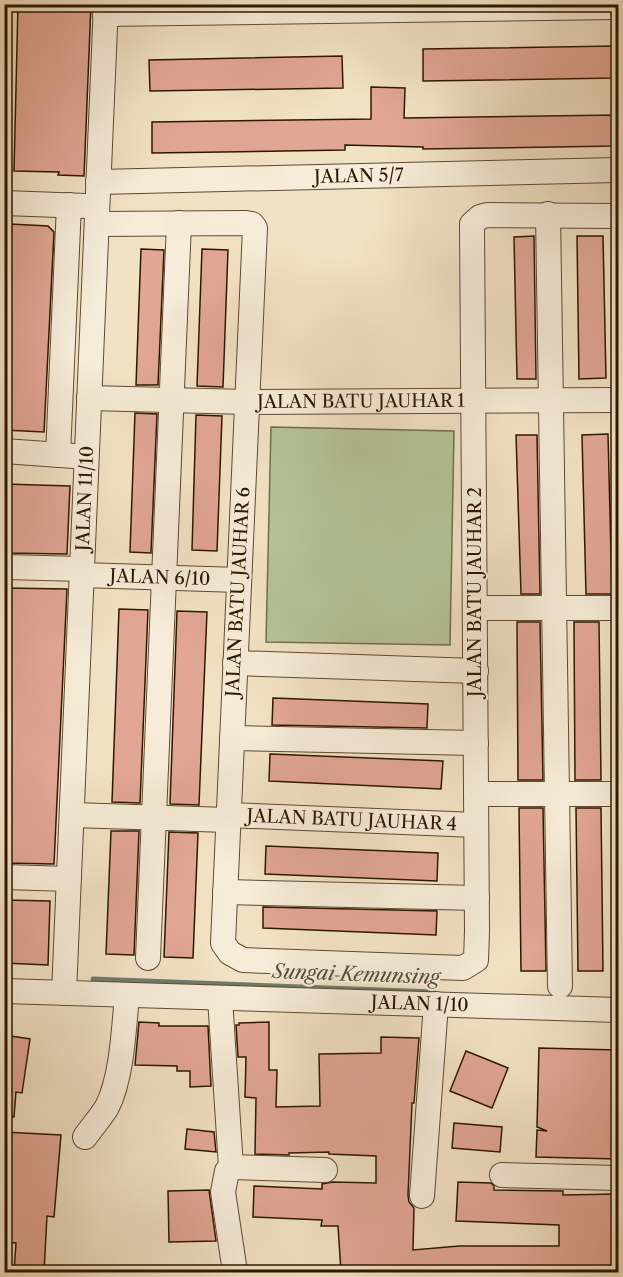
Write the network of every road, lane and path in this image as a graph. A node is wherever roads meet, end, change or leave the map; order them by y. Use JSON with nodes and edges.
{"nodes":[{"id":1,"x":618,"y":7,"type":"edge"},
{"id":2,"x":106,"y":9,"type":"edge"},
{"id":3,"x":618,"y":170,"type":"edge"},
{"id":4,"x":4,"y":203,"type":"edge"},
{"id":5,"x":97,"y":204,"type":"junction"},
{"id":6,"x":69,"y":205,"type":"junction"},
{"id":7,"x":548,"y":214,"type":"junction"},
{"id":8,"x":618,"y":216,"type":"edge"},
{"id":9,"x":179,"y":223,"type":"junction"},
{"id":10,"x":89,"y":398,"type":"junction"},
{"id":11,"x":171,"y":400,"type":"junction"},
{"id":12,"x":618,"y":400,"type":"edge"},
{"id":13,"x":474,"y":401,"type":"junction"},
{"id":14,"x":552,"y":401,"type":"junction"},
{"id":15,"x":247,"y":402,"type":"junction"},
{"id":16,"x":4,"y":451,"type":"edge"},
{"id":17,"x":58,"y":455,"type":"junction"},
{"id":18,"x":87,"y":457,"type":"junction"},
{"id":19,"x":4,"y":567,"type":"edge"},
{"id":20,"x":82,"y":572,"type":"junction"},
{"id":21,"x":164,"y":578,"type":"junction"},
{"id":22,"x":239,"y":580,"type":"junction"},
{"id":23,"x":475,"y":608,"type":"junction"},
{"id":24,"x":555,"y":608,"type":"junction"},
{"id":25,"x":618,"y":608,"type":"edge"},
{"id":26,"x":235,"y":663,"type":"junction"},
{"id":27,"x":476,"y":671,"type":"junction"},
{"id":28,"x":232,"y":738,"type":"junction"},
{"id":29,"x":476,"y":743,"type":"junction"},
{"id":30,"x":558,"y":793,"type":"junction"},
{"id":31,"x":476,"y":794,"type":"junction"},
{"id":32,"x":618,"y":794,"type":"edge"},
{"id":33,"x":72,"y":815,"type":"junction"},
{"id":34,"x":228,"y":817,"type":"junction"},
{"id":35,"x":154,"y":818,"type":"junction"},
{"id":36,"x":476,"y":825,"type":"junction"},
{"id":37,"x":4,"y":878,"type":"edge"},
{"id":38,"x":69,"y":879,"type":"junction"},
{"id":39,"x":225,"y":892,"type":"junction"},
{"id":40,"x":477,"y":898,"type":"junction"},
{"id":41,"x":148,"y":958,"type":"dead end"},
{"id":42,"x":476,"y":960,"type":"joint"},
{"id":43,"x":560,"y":986,"type":"dead end"},
{"id":44,"x":4,"y":991,"type":"edge"},
{"id":45,"x":64,"y":993,"type":"junction"},
{"id":46,"x":127,"y":995,"type":"junction"},
{"id":47,"x":220,"y":998,"type":"junction"},
{"id":48,"x":436,"y":1004,"type":"junction"},
{"id":49,"x":618,"y":1010,"type":"edge"},
{"id":50,"x":85,"y":1137,"type":"dead end"},
{"id":51,"x":231,"y":1167,"type":"junction"},
{"id":52,"x":325,"y":1170,"type":"dead end"},
{"id":53,"x":502,"y":1175,"type":"dead end"},
{"id":54,"x":618,"y":1178,"type":"edge"},
{"id":55,"x":422,"y":1196,"type":"dead end"},
{"id":56,"x":235,"y":1272,"type":"edge"}],
"edges":[{"from":1,"to":2,"type":"street"},
{"from":2,"to":5,"type":"street","name":"JALAN 11/10"},
{"from":3,"to":5,"type":"street","name":"JALAN 5/7"},
{"from":4,"to":6,"type":"street"},
{"from":5,"to":6,"type":"street"},
{"from":5,"to":9,"type":"street"},
{"from":5,"to":10,"type":"street","name":"JALAN 11/10"},
{"from":6,"to":17,"type":"street"},
{"from":7,"to":8,"type":"street"},
{"from":7,"to":13,"type":"street","name":"JALAN BATU JAUHAR 2"},
{"from":7,"to":14,"type":"street"},
{"from":9,"to":11,"type":"street"},
{"from":9,"to":15,"type":"street","name":"JALAN BATU JAUHAR 6"},
{"from":10,"to":11,"type":"street","name":"JALAN BATU JAUHAR 1"},
{"from":10,"to":18,"type":"street","name":"JALAN 11/10"},
{"from":11,"to":15,"type":"street","name":"JALAN BATU JAUHAR 1"},
{"from":11,"to":21,"type":"street"},
{"from":12,"to":14,"type":"street","name":"JALAN BATU JAUHAR 1"},
{"from":13,"to":14,"type":"street","name":"JALAN BATU JAUHAR 1"},
{"from":13,"to":15,"type":"street","name":"JALAN BATU JAUHAR 1"},
{"from":13,"to":23,"type":"street","name":"JALAN BATU JAUHAR 2"},
{"from":14,"to":24,"type":"street"},
{"from":15,"to":22,"type":"street","name":"JALAN BATU JAUHAR 6"},
{"from":16,"to":17,"type":"street"},
{"from":17,"to":18,"type":"street"},
{"from":18,"to":20,"type":"street","name":"JALAN 11/10"},
{"from":19,"to":20,"type":"street","name":"JALAN 6/10"},
{"from":20,"to":21,"type":"street","name":"JALAN 6/10"},
{"from":20,"to":33,"type":"street","name":"JALAN 11/10"},
{"from":21,"to":22,"type":"street","name":"JALAN 6/10"},
{"from":21,"to":35,"type":"street"},
{"from":22,"to":26,"type":"street","name":"JALAN BATU JAUHAR 6"},
{"from":23,"to":24,"type":"street"},
{"from":23,"to":27,"type":"street","name":"JALAN BATU JAUHAR 2"},
{"from":24,"to":25,"type":"street"},
{"from":24,"to":30,"type":"street"},
{"from":26,"to":27,"type":"street"},
{"from":26,"to":28,"type":"street","name":"JALAN BATU JAUHAR 6"},
{"from":27,"to":29,"type":"street","name":"JALAN BATU JAUHAR 2"},
{"from":28,"to":29,"type":"street"},
{"from":28,"to":34,"type":"street","name":"JALAN BATU JAUHAR 6"},
{"from":29,"to":31,"type":"street","name":"JALAN BATU JAUHAR 2"},
{"from":30,"to":31,"type":"street"},
{"from":30,"to":32,"type":"street"},
{"from":30,"to":43,"type":"street"},
{"from":31,"to":36,"type":"street","name":"JALAN BATU JAUHAR 2"},
{"from":33,"to":35,"type":"street","name":"JALAN BATU JAUHAR 4"},
{"from":33,"to":38,"type":"street","name":"JALAN 11/10"},
{"from":34,"to":35,"type":"street","name":"JALAN BATU JAUHAR 4"},
{"from":34,"to":36,"type":"street","name":"JALAN BATU JAUHAR 4"},
{"from":34,"to":39,"type":"street","name":"JALAN BATU JAUHAR 6"},
{"from":35,"to":41,"type":"street"},
{"from":36,"to":40,"type":"street","name":"JALAN BATU JAUHAR 2"},
{"from":37,"to":38,"type":"street"},
{"from":38,"to":45,"type":"street","name":"JALAN 11/10"},
{"from":39,"to":40,"type":"street"},
{"from":39,"to":42,"type":"street","name":"JALAN BATU JAUHAR 6"},
{"from":40,"to":42,"type":"street","name":"JALAN BATU JAUHAR 2"},
{"from":44,"to":45,"type":"street","name":"JALAN 1/10"},
{"from":45,"to":46,"type":"street","name":"JALAN 1/10"},
{"from":46,"to":47,"type":"street","name":"JALAN 1/10"},
{"from":46,"to":50,"type":"street"},
{"from":47,"to":48,"type":"street","name":"JALAN 1/10"},
{"from":47,"to":51,"type":"street"},
{"from":48,"to":49,"type":"street","name":"JALAN 1/10"},
{"from":48,"to":55,"type":"street"},
{"from":51,"to":52,"type":"street"},
{"from":51,"to":56,"type":"street"},
{"from":53,"to":54,"type":"street"}]}
